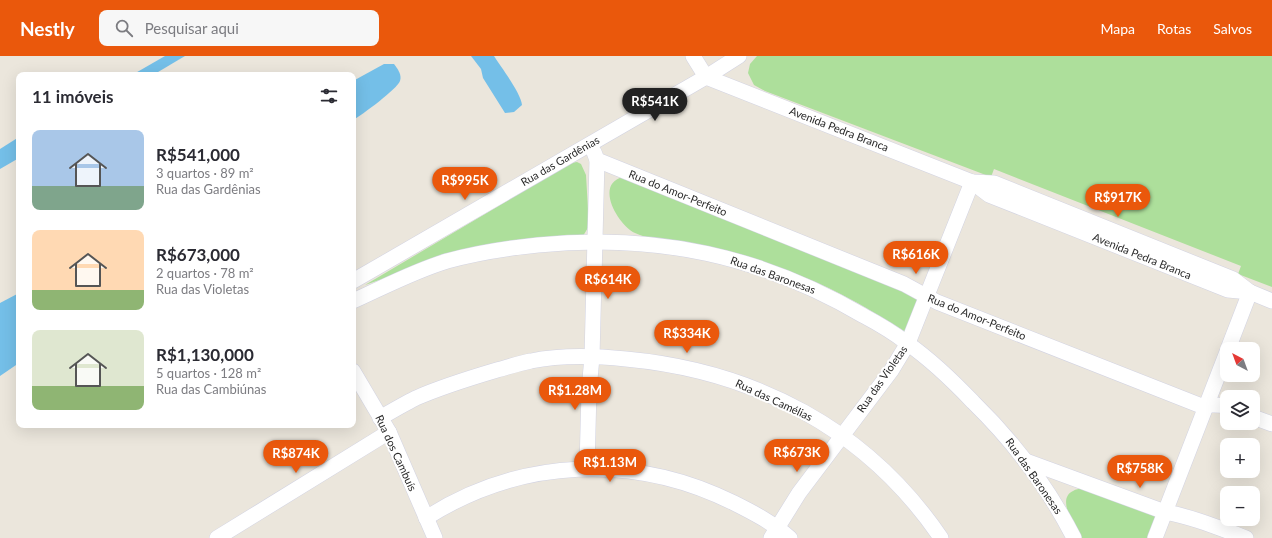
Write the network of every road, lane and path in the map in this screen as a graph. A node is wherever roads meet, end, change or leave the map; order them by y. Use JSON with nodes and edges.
{"nodes":[{"id":1,"x":693,"y":56,"type":"edge"},
{"id":2,"x":739,"y":56,"type":"edge"},
{"id":3,"x":706,"y":77,"type":"junction"},
{"id":4,"x":591,"y":143,"type":"junction"},
{"id":5,"x":597,"y":160,"type":"junction"},
{"id":6,"x":972,"y":182,"type":"junction"},
{"id":7,"x":596,"y":241,"type":"junction"},
{"id":8,"x":356,"y":280,"type":"edge"},
{"id":9,"x":1250,"y":292,"type":"junction"},
{"id":10,"x":927,"y":297,"type":"junction"},
{"id":11,"x":356,"y":300,"type":"edge"},
{"id":12,"x":1272,"y":301,"type":"edge"},
{"id":13,"x":1231,"y":342,"type":"edge"},
{"id":14,"x":908,"y":343,"type":"junction"},
{"id":15,"x":592,"y":357,"type":"junction"},
{"id":16,"x":1220,"y":370,"type":"edge"},
{"id":17,"x":356,"y":376,"type":"edge"},
{"id":18,"x":1220,"y":405,"type":"edge"},
{"id":19,"x":1206,"y":406,"type":"junction"},
{"id":20,"x":380,"y":418,"type":"junction"},
{"id":21,"x":1260,"y":420,"type":"edge"},
{"id":22,"x":1272,"y":424,"type":"edge"},
{"id":23,"x":389,"y":432,"type":"junction"},
{"id":24,"x":842,"y":436,"type":"junction"},
{"id":25,"x":1026,"y":461,"type":"junction"},
{"id":26,"x":587,"y":468,"type":"junction"},
{"id":27,"x":1165,"y":512,"type":"junction"},
{"id":28,"x":426,"y":518,"type":"junction"},
{"id":29,"x":774,"y":533,"type":"edge"},
{"id":30,"x":430,"y":536,"type":"edge"},
{"id":31,"x":217,"y":538,"type":"edge"},
{"id":32,"x":790,"y":538,"type":"edge"},
{"id":33,"x":941,"y":538,"type":"edge"},
{"id":34,"x":1074,"y":538,"type":"edge"},
{"id":35,"x":1155,"y":538,"type":"edge"},
{"id":36,"x":1246,"y":538,"type":"edge"}],
"edges":[{"from":1,"to":3,"type":"street"},
{"from":2,"to":3,"type":"street","name":"Rua das Gardênias"},
{"from":3,"to":4,"type":"street","name":"Rua das Gardênias"},
{"from":3,"to":6,"type":"street","name":"Avenida Pedra Branca"},
{"from":4,"to":5,"type":"street"},
{"from":4,"to":8,"type":"street","name":"Rua das Gardênias"},
{"from":5,"to":7,"type":"street"},
{"from":5,"to":10,"type":"street","name":"Rua do Amor-Perfeito"},
{"from":6,"to":9,"type":"street","name":"Avenida Pedra Branca"},
{"from":6,"to":10,"type":"street","name":"Rua das Violetas"},
{"from":7,"to":11,"type":"street","name":"Rua das Baronesas"},
{"from":7,"to":14,"type":"street","name":"Rua das Baronesas"},
{"from":7,"to":15,"type":"street"},
{"from":9,"to":12,"type":"street","name":"Avenida Pedra Branca"},
{"from":9,"to":13,"type":"street"},
{"from":10,"to":14,"type":"street","name":"Rua das Violetas"},
{"from":10,"to":19,"type":"street","name":"Rua do Amor-Perfeito"},
{"from":14,"to":24,"type":"street","name":"Rua das Violetas"},
{"from":14,"to":25,"type":"street","name":"Rua das Baronesas"},
{"from":15,"to":20,"type":"street","name":"Rua das Camélias"},
{"from":15,"to":24,"type":"street","name":"Rua das Camélias"},
{"from":15,"to":26,"type":"street"},
{"from":16,"to":19,"type":"street"},
{"from":17,"to":20,"type":"street","name":"Rua dos Cambuís"},
{"from":18,"to":19,"type":"street","name":"Rua do Amor-Perfeito"},
{"from":19,"to":27,"type":"street"},
{"from":20,"to":23,"type":"street","name":"Rua dos Cambuís"},
{"from":21,"to":22,"type":"street"},
{"from":23,"to":28,"type":"street","name":"Rua dos Cambuís"},
{"from":23,"to":31,"type":"street"},
{"from":24,"to":29,"type":"street","name":"Rua das Violetas"},
{"from":24,"to":33,"type":"street","name":"Rua das Camélias"},
{"from":25,"to":27,"type":"street"},
{"from":25,"to":34,"type":"street","name":"Rua das Baronesas"},
{"from":26,"to":28,"type":"street"},
{"from":26,"to":29,"type":"street"},
{"from":27,"to":35,"type":"street"},
{"from":27,"to":36,"type":"street"},
{"from":28,"to":30,"type":"street","name":"Rua dos Cambuís"},
{"from":29,"to":32,"type":"street"}]}
